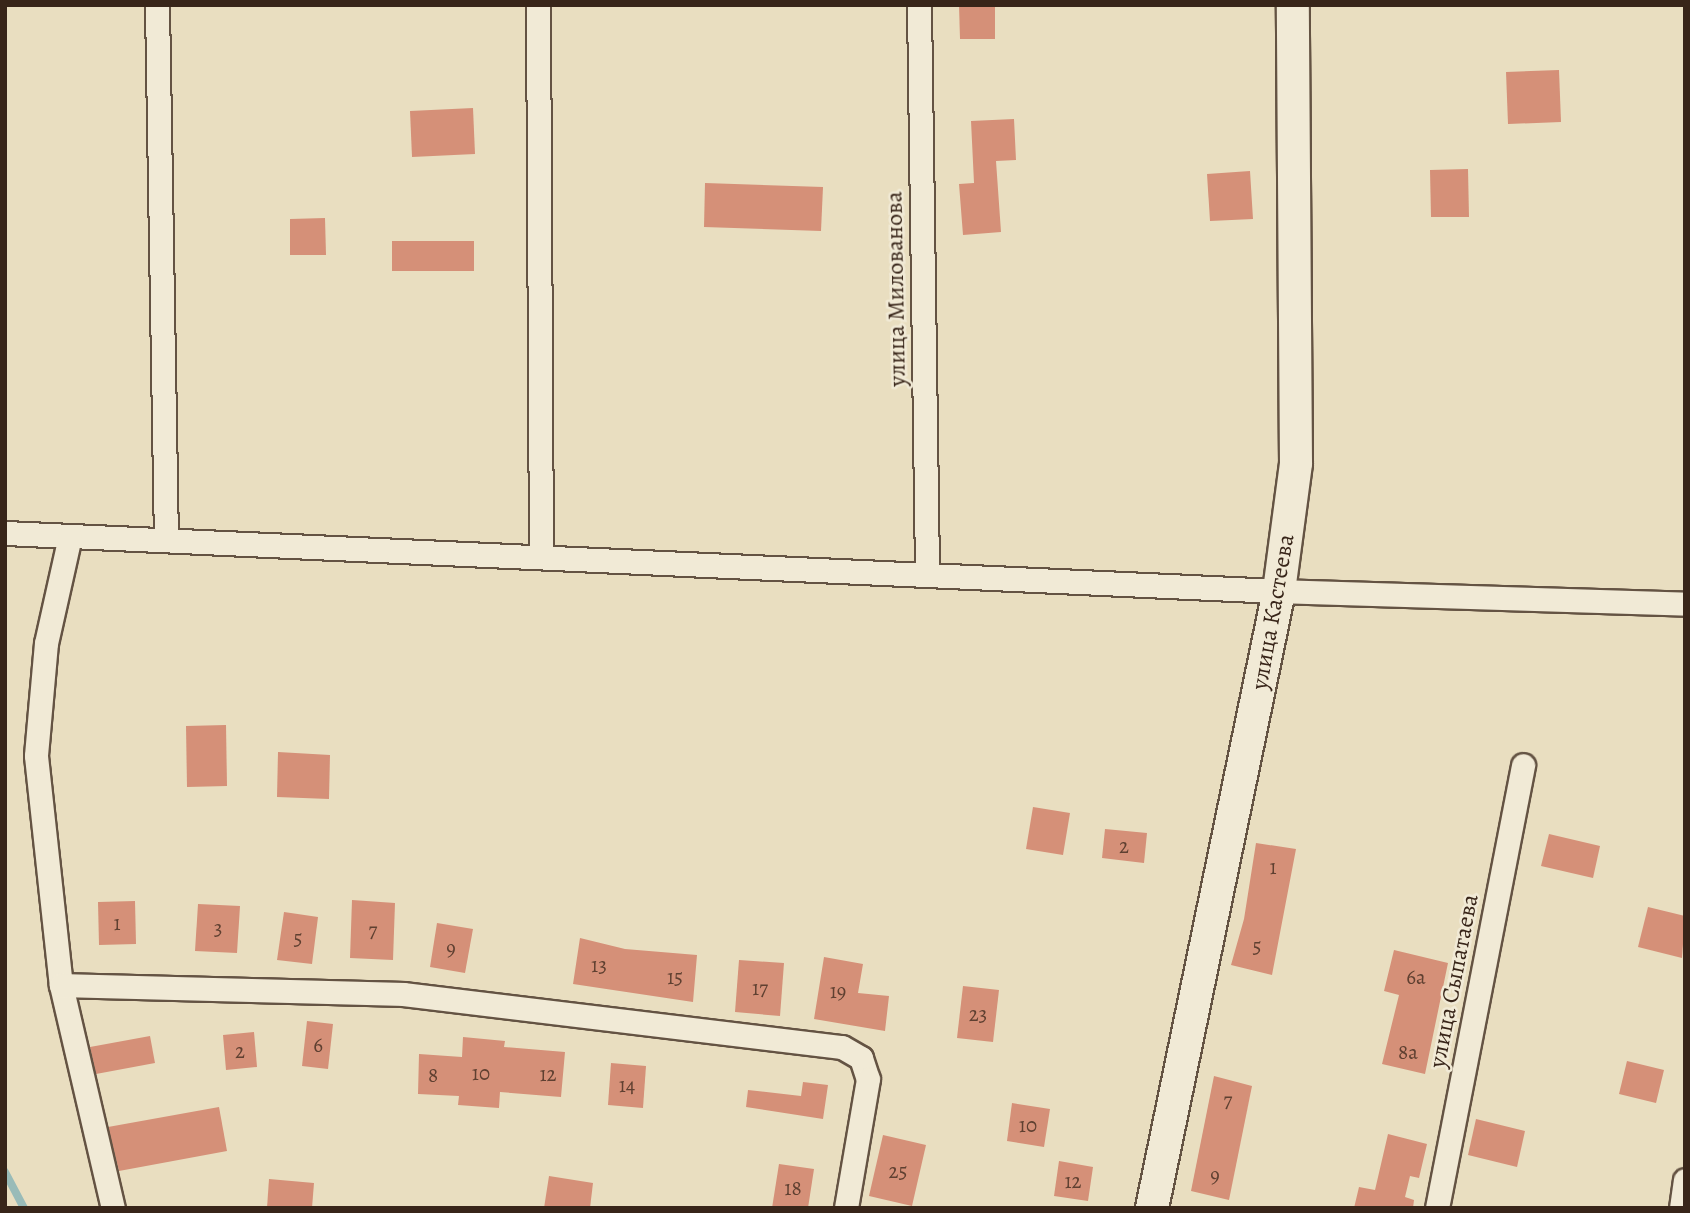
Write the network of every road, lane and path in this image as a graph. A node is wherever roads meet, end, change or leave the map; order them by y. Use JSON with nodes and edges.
{"nodes":[{"id":1,"x":157,"y":5,"type":"edge"},
{"id":2,"x":538,"y":5,"type":"edge"},
{"id":3,"x":919,"y":5,"type":"edge"},
{"id":4,"x":1293,"y":5,"type":"edge"},
{"id":5,"x":5,"y":533,"type":"edge"},
{"id":6,"x":70,"y":536,"type":"junction"},
{"id":7,"x":166,"y":540,"type":"junction"},
{"id":8,"x":541,"y":556,"type":"junction"},
{"id":9,"x":928,"y":572,"type":"junction"},
{"id":10,"x":1279,"y":591,"type":"junction"},
{"id":11,"x":1685,"y":604,"type":"edge"},
{"id":12,"x":1523,"y":765,"type":"dead end"},
{"id":13,"x":61,"y":985,"type":"junction"},
{"id":14,"x":1685,"y":1180,"type":"edge"},
{"id":15,"x":113,"y":1208,"type":"edge"},
{"id":16,"x":846,"y":1208,"type":"edge"},
{"id":17,"x":1152,"y":1208,"type":"edge"},
{"id":18,"x":1437,"y":1208,"type":"edge"},
{"id":19,"x":1681,"y":1208,"type":"edge"}],
"edges":[{"from":1,"to":7,"type":"street"},
{"from":2,"to":8,"type":"street"},
{"from":3,"to":9,"type":"street","name":"улица Милованова"},
{"from":4,"to":10,"type":"street","name":"улица Кастеева"},
{"from":5,"to":6,"type":"street"},
{"from":6,"to":7,"type":"street"},
{"from":6,"to":13,"type":"street"},
{"from":7,"to":8,"type":"street"},
{"from":8,"to":9,"type":"street"},
{"from":9,"to":10,"type":"street"},
{"from":10,"to":11,"type":"street"},
{"from":10,"to":17,"type":"street","name":"улица Кастеева"},
{"from":12,"to":18,"type":"street","name":"улица Сыпатаева"},
{"from":13,"to":15,"type":"street"},
{"from":13,"to":16,"type":"street"},
{"from":14,"to":19,"type":"street"}]}
